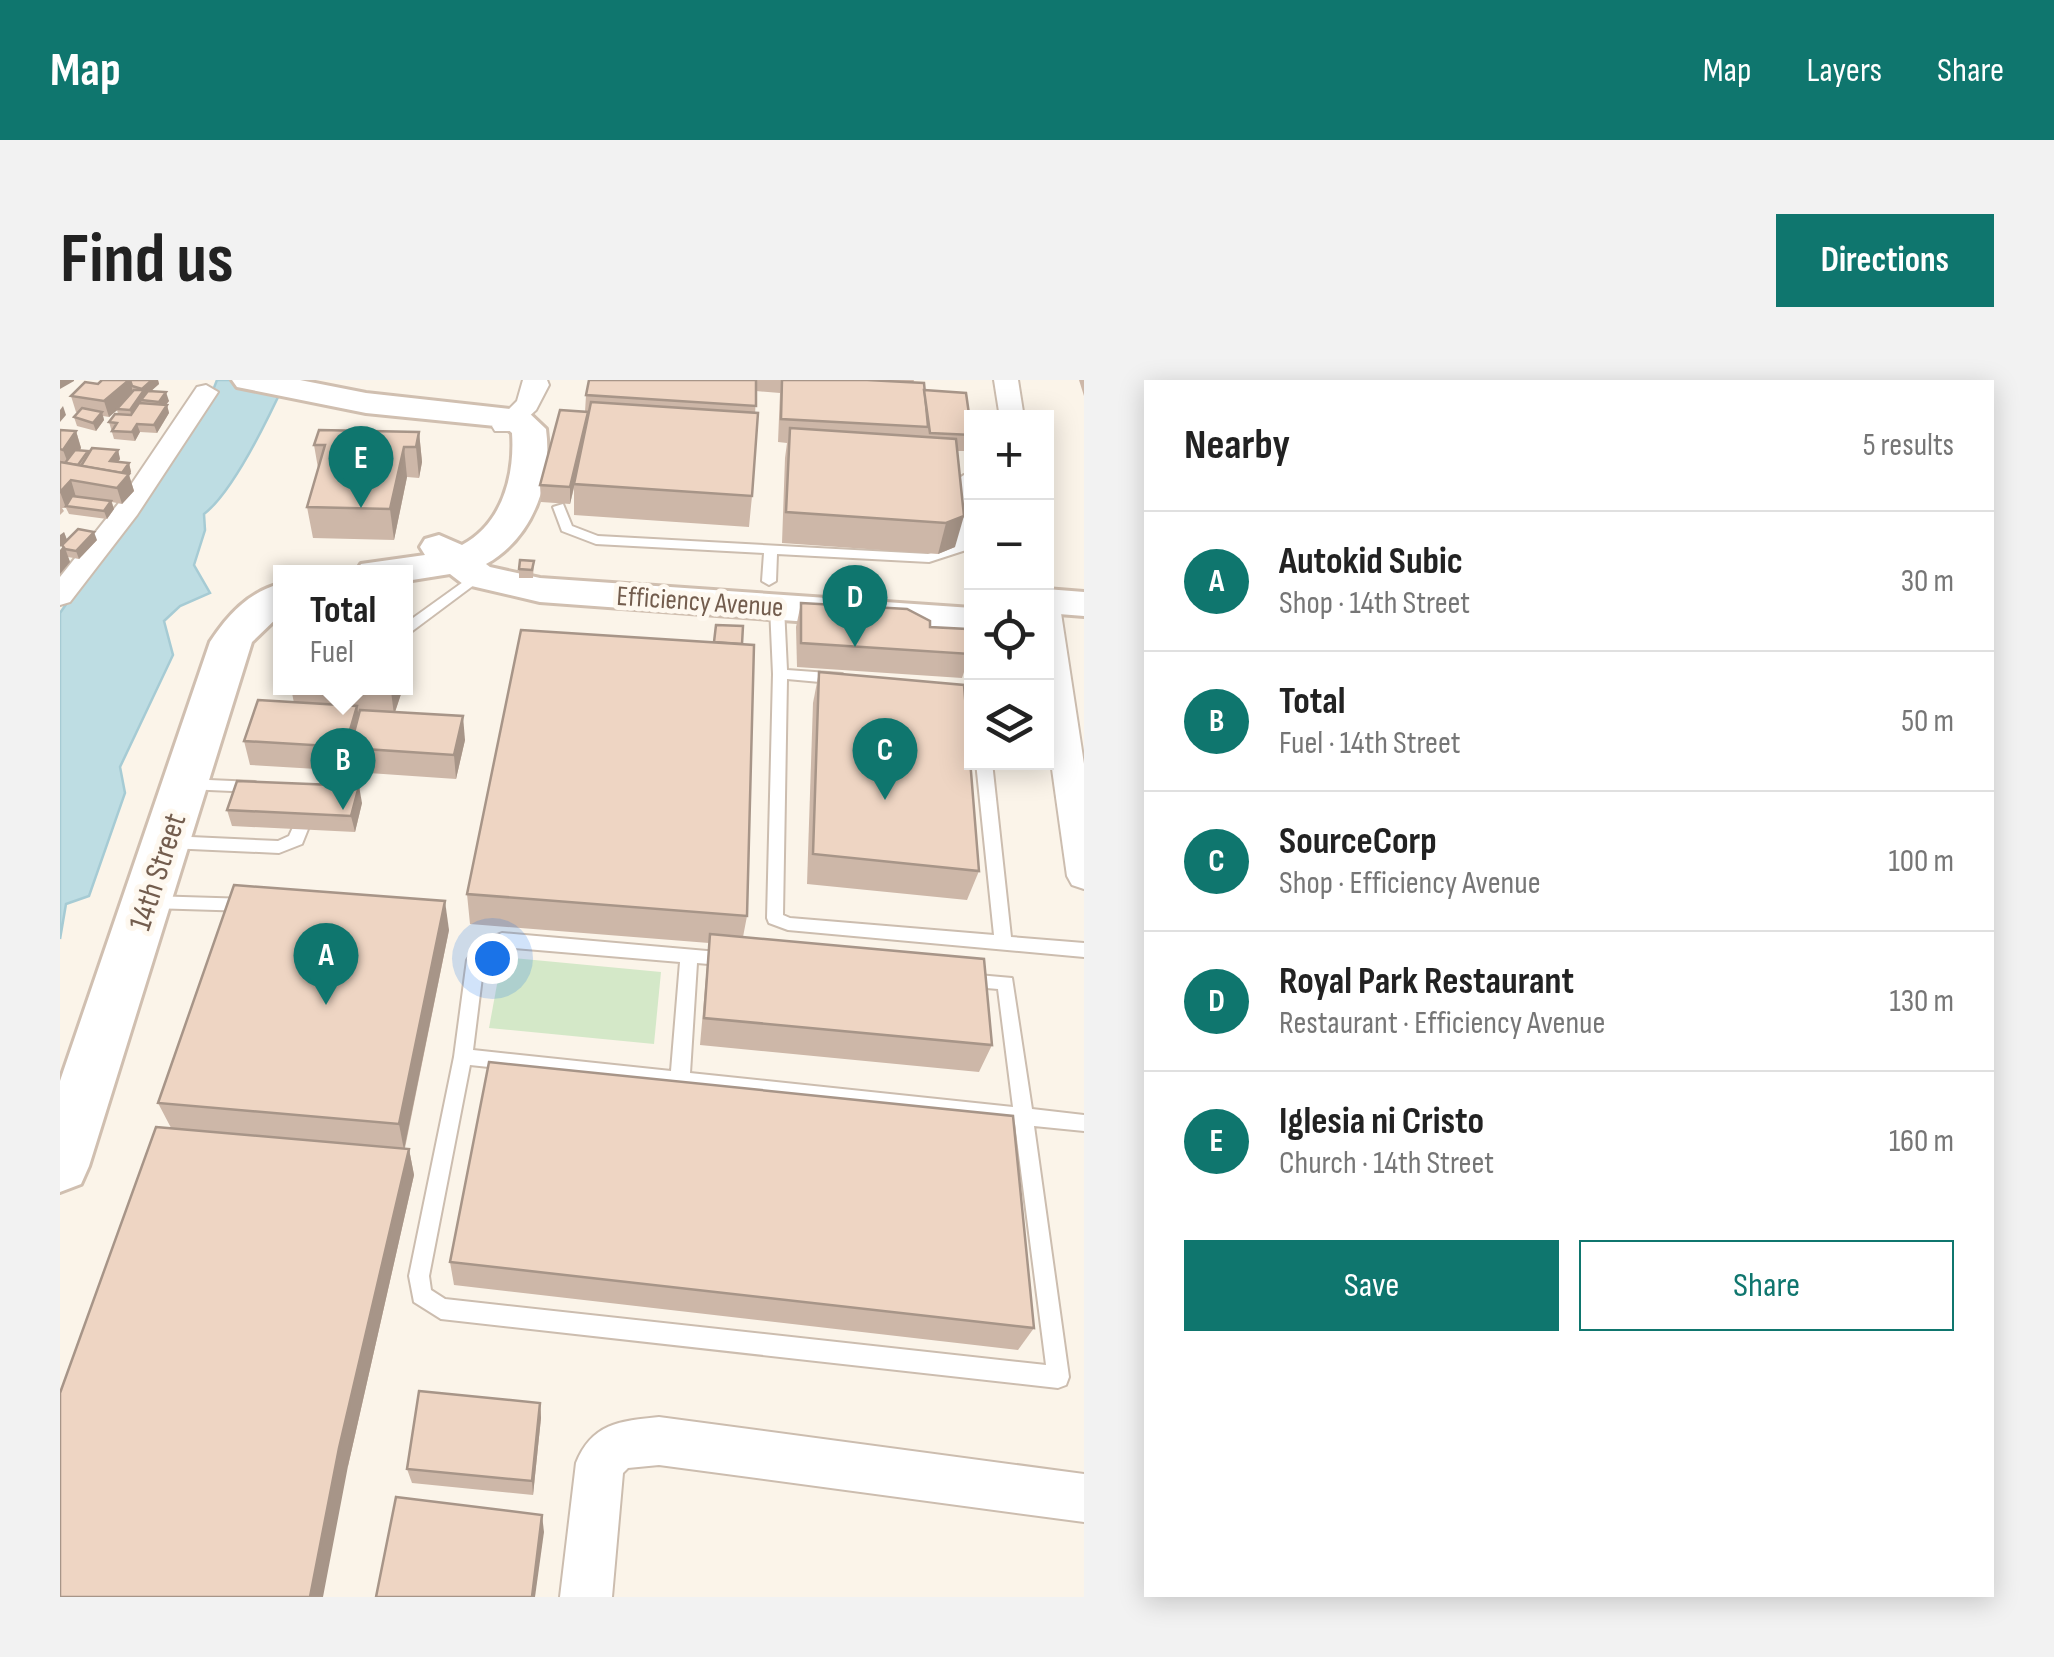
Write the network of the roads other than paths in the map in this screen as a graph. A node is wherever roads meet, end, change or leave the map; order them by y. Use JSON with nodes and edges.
{"nodes":[{"id":1,"x":249,"y":380,"type":"edge"},
{"id":2,"x":535,"y":380,"type":"edge"},
{"id":3,"x":1006,"y":380,"type":"edge"},
{"id":4,"x":206,"y":392,"type":"dead end"},
{"id":5,"x":1011,"y":410,"type":"edge"},
{"id":6,"x":496,"y":419,"type":"junction"},
{"id":7,"x":964,"y":479,"type":"edge"},
{"id":8,"x":559,"y":507,"type":"edge"},
{"id":9,"x":467,"y":553,"type":"junction"},
{"id":10,"x":402,"y":565,"type":"edge"},
{"id":11,"x":409,"y":565,"type":"edge"},
{"id":12,"x":773,"y":580,"type":"junction"},
{"id":13,"x":964,"y":595,"type":"edge"},
{"id":14,"x":60,"y":596,"type":"edge"},
{"id":15,"x":273,"y":601,"type":"edge"},
{"id":16,"x":1084,"y":604,"type":"edge"},
{"id":17,"x":413,"y":619,"type":"edge"},
{"id":18,"x":964,"y":619,"type":"edge"},
{"id":19,"x":1054,"y":620,"type":"edge"},
{"id":20,"x":780,"y":674,"type":"junction"},
{"id":21,"x":860,"y":680,"type":"edge"},
{"id":22,"x":985,"y":770,"type":"edge"},
{"id":23,"x":186,"y":784,"type":"junction"},
{"id":24,"x":282,"y":788,"type":"edge"},
{"id":25,"x":300,"y":830,"type":"edge"},
{"id":26,"x":168,"y":842,"type":"junction"},
{"id":27,"x":1084,"y":876,"type":"edge"},
{"id":28,"x":149,"y":902,"type":"junction"},
{"id":29,"x":262,"y":905,"type":"edge"},
{"id":30,"x":1003,"y":943,"type":"junction"},
{"id":31,"x":1084,"y":950,"type":"edge"},
{"id":32,"x":688,"y":955,"type":"junction"},
{"id":33,"x":464,"y":1057,"type":"junction"},
{"id":34,"x":680,"y":1080,"type":"junction"},
{"id":35,"x":1023,"y":1117,"type":"junction"},
{"id":36,"x":1084,"y":1123,"type":"edge"},
{"id":37,"x":60,"y":1166,"type":"edge"},
{"id":38,"x":1084,"y":1498,"type":"edge"},
{"id":39,"x":586,"y":1597,"type":"edge"}],
"edges":[{"from":1,"to":6,"type":"main road"},
{"from":2,"to":6,"type":"street"},
{"from":3,"to":5,"type":"street"},
{"from":4,"to":14,"type":"street"},
{"from":6,"to":9,"type":"main road"},
{"from":7,"to":12,"type":"lane"},
{"from":8,"to":12,"type":"lane"},
{"from":9,"to":10,"type":"main road"},
{"from":9,"to":11,"type":"main road"},
{"from":9,"to":12,"type":"main road","name":"Efficiency Avenue"},
{"from":9,"to":17,"type":"lane"},
{"from":12,"to":13,"type":"main road","name":"Efficiency Avenue"},
{"from":12,"to":18,"type":"main road","name":"Efficiency Avenue"},
{"from":12,"to":20,"type":"lane"},
{"from":15,"to":23,"type":"main road","name":"14th Street"},
{"from":16,"to":19,"type":"main road"},
{"from":19,"to":27,"type":"street"},
{"from":20,"to":21,"type":"lane"},
{"from":20,"to":30,"type":"lane"},
{"from":22,"to":30,"type":"lane"},
{"from":23,"to":24,"type":"lane"},
{"from":23,"to":26,"type":"main road","name":"14th Street"},
{"from":25,"to":26,"type":"lane"},
{"from":26,"to":28,"type":"main road","name":"14th Street"},
{"from":28,"to":29,"type":"lane"},
{"from":28,"to":37,"type":"main road","name":"14th Street"},
{"from":30,"to":31,"type":"lane"},
{"from":32,"to":33,"type":"lane"},
{"from":32,"to":34,"type":"lane"},
{"from":32,"to":35,"type":"lane"},
{"from":33,"to":34,"type":"lane"},
{"from":33,"to":35,"type":"lane"},
{"from":34,"to":35,"type":"lane"},
{"from":35,"to":36,"type":"lane"},
{"from":38,"to":39,"type":"street"}]}
